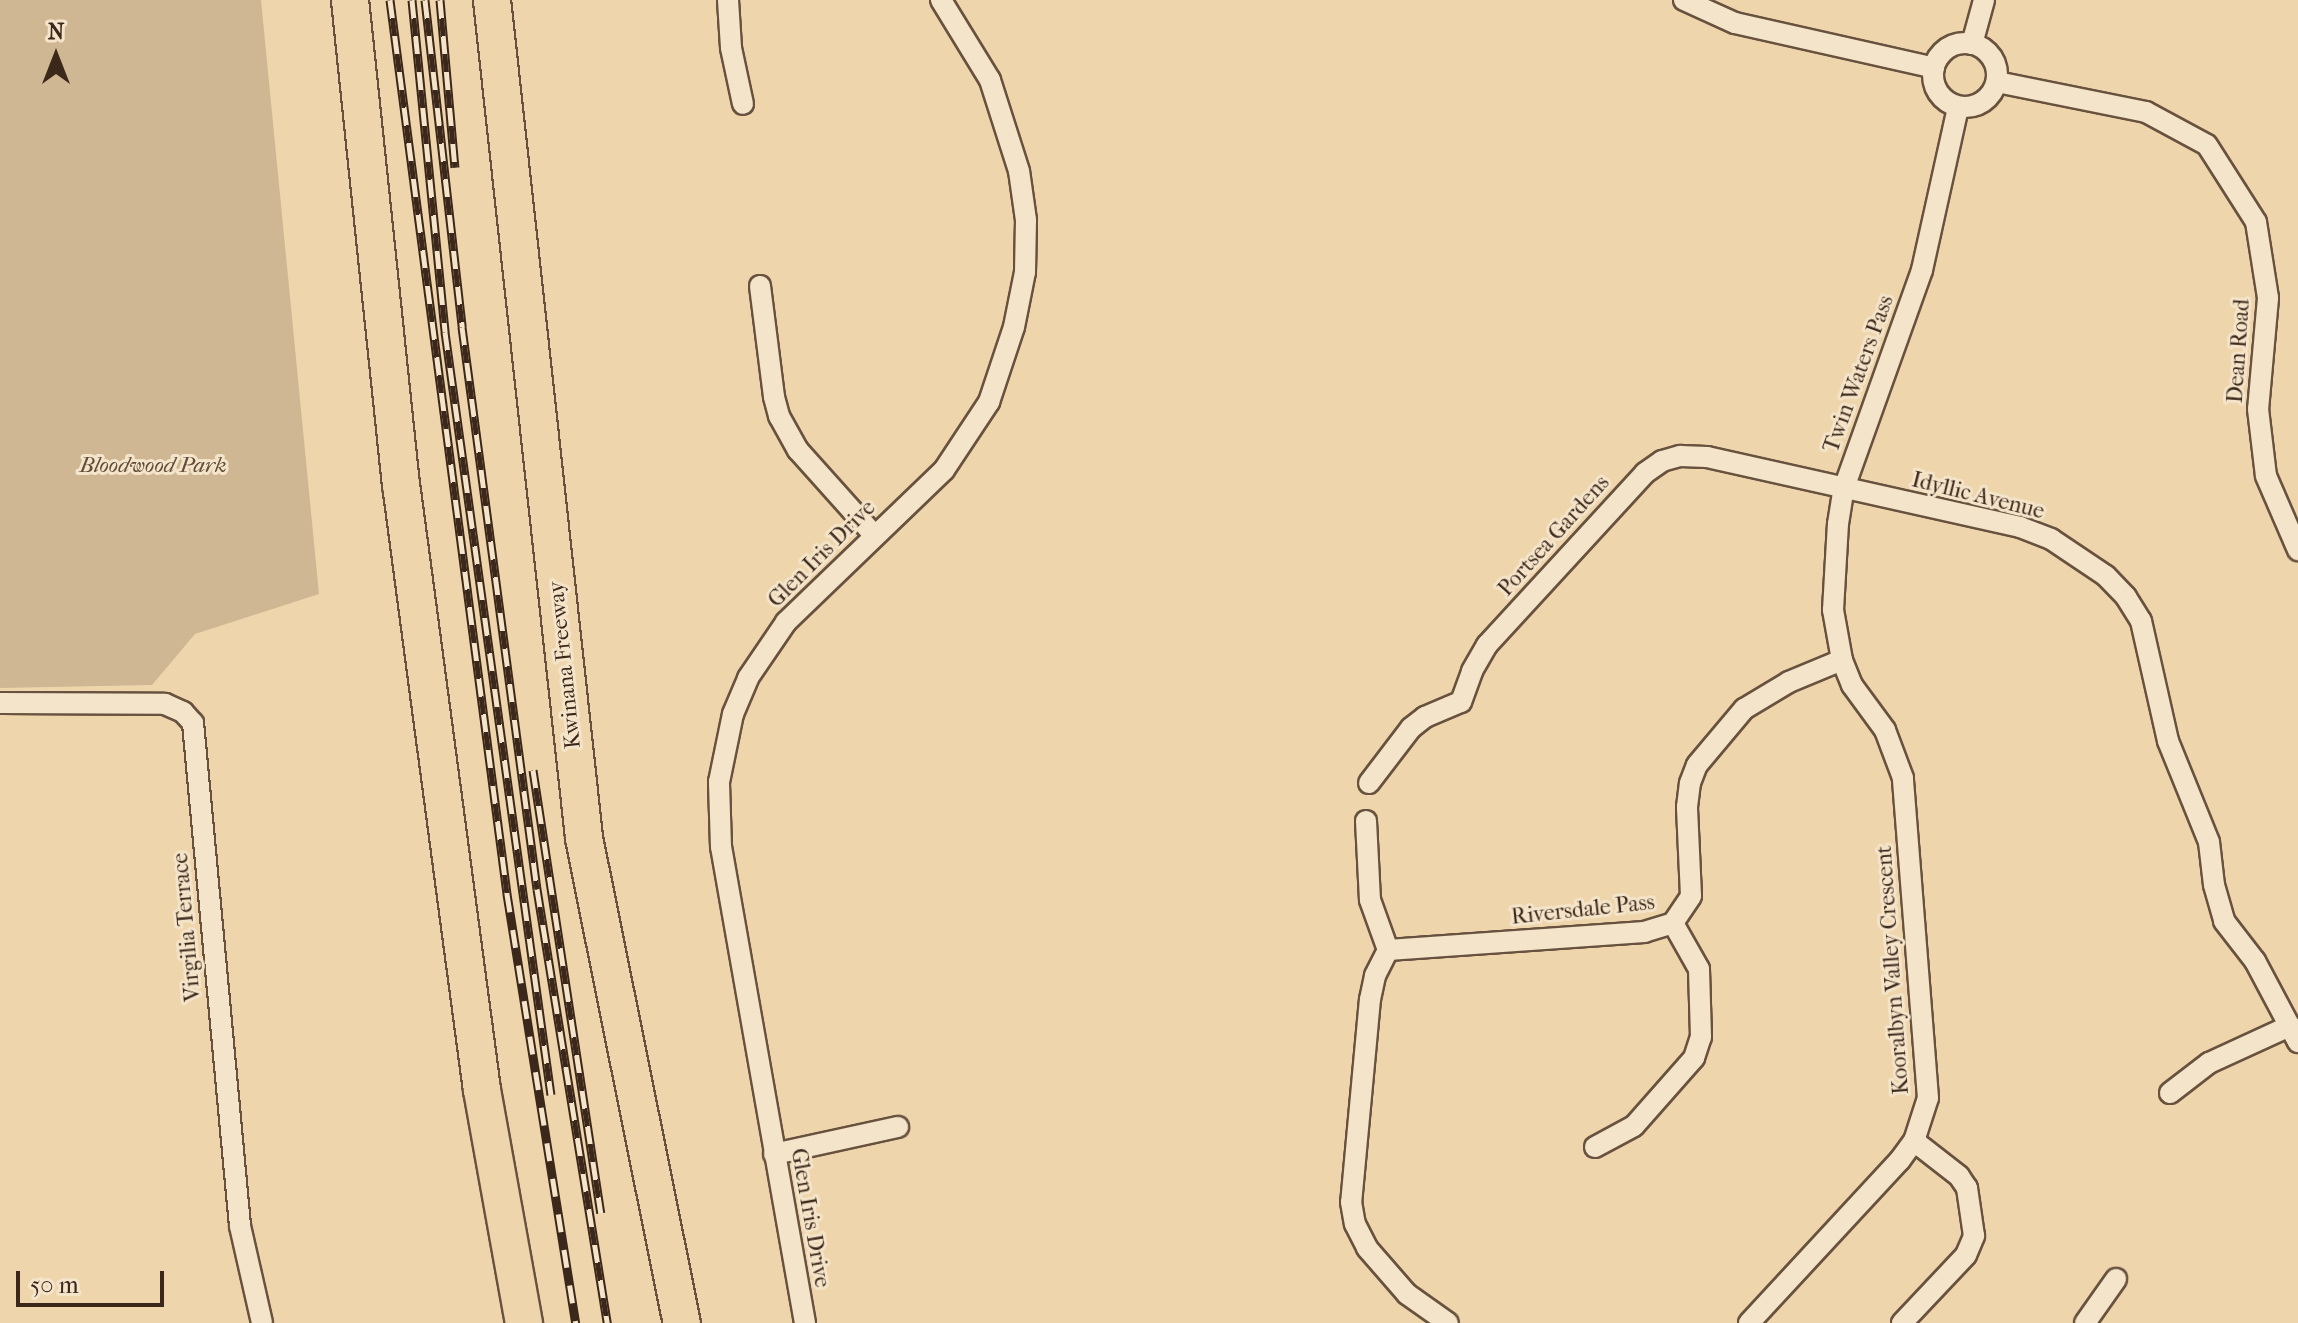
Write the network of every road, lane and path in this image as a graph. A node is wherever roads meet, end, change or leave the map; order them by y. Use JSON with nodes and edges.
{"nodes":[{"id":1,"x":350,"y":0,"type":"edge"},
{"id":2,"x":492,"y":0,"type":"edge"},
{"id":3,"x":728,"y":0,"type":"edge"},
{"id":4,"x":941,"y":0,"type":"edge"},
{"id":5,"x":1684,"y":0,"type":"edge"},
{"id":6,"x":1984,"y":0,"type":"edge"},
{"id":7,"x":1972,"y":44,"type":"junction"},
{"id":8,"x":1934,"y":68,"type":"junction"},
{"id":9,"x":1997,"y":82,"type":"junction"},
{"id":10,"x":743,"y":104,"type":"dead end"},
{"id":11,"x":1958,"y":107,"type":"junction"},
{"id":12,"x":760,"y":286,"type":"dead end"},
{"id":13,"x":1844,"y":488,"type":"junction"},
{"id":14,"x":874,"y":535,"type":"junction"},
{"id":15,"x":2298,"y":550,"type":"edge"},
{"id":16,"x":1842,"y":660,"type":"junction"},
{"id":17,"x":0,"y":703,"type":"edge"},
{"id":18,"x":1369,"y":783,"type":"dead end"},
{"id":19,"x":1366,"y":821,"type":"dead end"},
{"id":20,"x":1673,"y":923,"type":"junction"},
{"id":21,"x":1388,"y":950,"type":"junction"},
{"id":22,"x":2294,"y":1034,"type":"edge"},
{"id":23,"x":2170,"y":1093,"type":"dead end"},
{"id":24,"x":898,"y":1127,"type":"dead end"},
{"id":25,"x":1914,"y":1141,"type":"junction"},
{"id":26,"x":1595,"y":1147,"type":"dead end"},
{"id":27,"x":774,"y":1154,"type":"junction"},
{"id":28,"x":2116,"y":1279,"type":"dead end"},
{"id":29,"x":262,"y":1323,"type":"edge"},
{"id":30,"x":524,"y":1323,"type":"edge"},
{"id":31,"x":682,"y":1323,"type":"edge"},
{"id":32,"x":805,"y":1323,"type":"edge"},
{"id":33,"x":1448,"y":1323,"type":"edge"},
{"id":34,"x":1749,"y":1323,"type":"edge"},
{"id":35,"x":1902,"y":1323,"type":"edge"},
{"id":36,"x":2085,"y":1323,"type":"edge"}],
"edges":[{"from":1,"to":30,"type":"highway"},
{"from":2,"to":31,"type":"highway","name":"Kwinana Freeway"},
{"from":3,"to":10,"type":"street"},
{"from":4,"to":14,"type":"street","name":"Glen Iris Drive"},
{"from":5,"to":8,"type":"street"},
{"from":6,"to":7,"type":"street"},
{"from":7,"to":8,"type":"street"},
{"from":7,"to":9,"type":"street"},
{"from":8,"to":11,"type":"street"},
{"from":9,"to":11,"type":"street"},
{"from":9,"to":15,"type":"street","name":"Dean Road"},
{"from":11,"to":13,"type":"street","name":"Twin Waters Pass"},
{"from":12,"to":14,"type":"street"},
{"from":13,"to":16,"type":"street","name":"Twin Waters Pass"},
{"from":13,"to":18,"type":"street","name":"Portsea Gardens"},
{"from":13,"to":22,"type":"street","name":"Idyllic Avenue"},
{"from":14,"to":27,"type":"street","name":"Glen Iris Drive"},
{"from":16,"to":20,"type":"street","name":"Riversdale Pass"},
{"from":16,"to":25,"type":"street","name":"Kooralbyn Valley Crescent"},
{"from":17,"to":29,"type":"street","name":"Virgilia Terrace"},
{"from":19,"to":21,"type":"street"},
{"from":20,"to":21,"type":"street","name":"Riversdale Pass"},
{"from":20,"to":26,"type":"street"},
{"from":21,"to":33,"type":"street"},
{"from":22,"to":23,"type":"street"},
{"from":24,"to":27,"type":"street"},
{"from":25,"to":34,"type":"street","name":"Kooralbyn Valley Crescent"},
{"from":25,"to":35,"type":"street"},
{"from":27,"to":32,"type":"street","name":"Glen Iris Drive"},
{"from":28,"to":36,"type":"street"}]}
